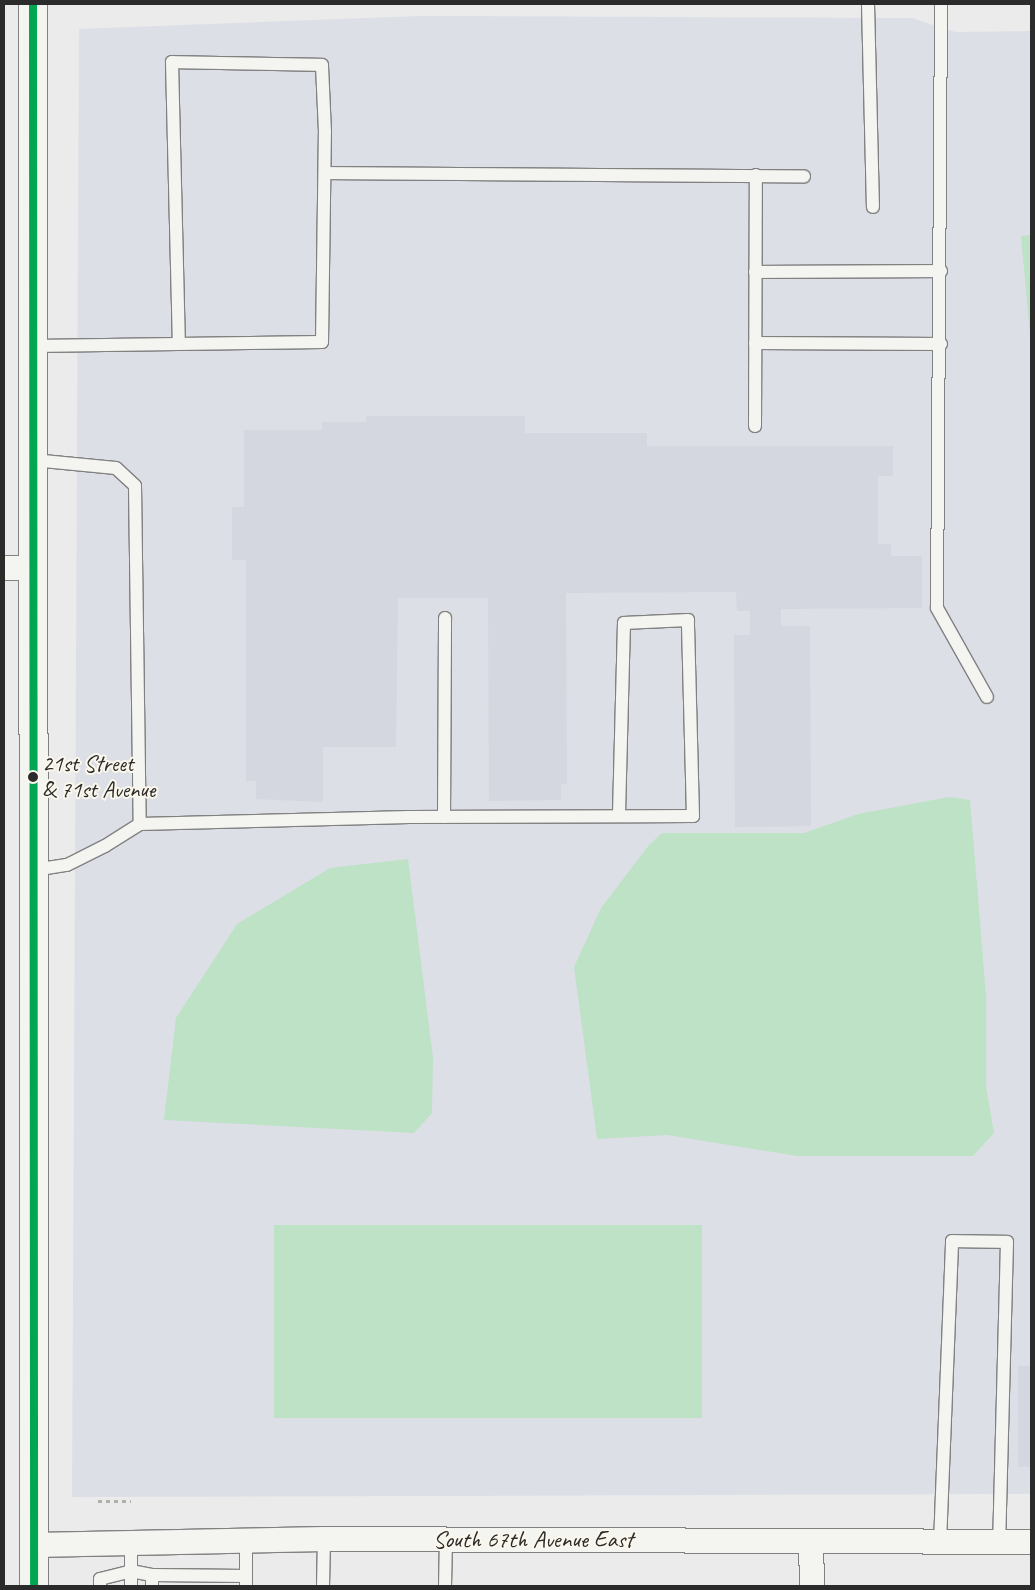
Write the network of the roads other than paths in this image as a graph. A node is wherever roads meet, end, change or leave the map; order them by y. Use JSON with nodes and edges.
{"nodes":[{"id":1,"x":32,"y":4,"type":"edge"},
{"id":2,"x":868,"y":4,"type":"edge"},
{"id":3,"x":941,"y":4,"type":"edge"},
{"id":4,"x":325,"y":173,"type":"junction"},
{"id":5,"x":756,"y":176,"type":"junction"},
{"id":6,"x":804,"y":176,"type":"dead end"},
{"id":7,"x":873,"y":207,"type":"dead end"},
{"id":8,"x":941,"y":271,"type":"junction"},
{"id":9,"x":755,"y":272,"type":"junction"},
{"id":10,"x":179,"y":343,"type":"junction"},
{"id":11,"x":755,"y":343,"type":"junction"},
{"id":12,"x":941,"y":344,"type":"junction"},
{"id":13,"x":33,"y":346,"type":"junction"},
{"id":14,"x":755,"y":426,"type":"dead end"},
{"id":15,"x":33,"y":460,"type":"junction"},
{"id":16,"x":4,"y":568,"type":"edge"},
{"id":17,"x":34,"y":568,"type":"junction"},
{"id":18,"x":445,"y":618,"type":"dead end"},
{"id":19,"x":987,"y":696,"type":"dead end"},
{"id":20,"x":619,"y":816,"type":"junction"},
{"id":21,"x":444,"y":817,"type":"junction"},
{"id":22,"x":140,"y":824,"type":"junction"},
{"id":23,"x":34,"y":870,"type":"junction"},
{"id":24,"x":324,"y":1539,"type":"junction"},
{"id":25,"x":446,"y":1539,"type":"junction"},
{"id":26,"x":246,"y":1540,"type":"junction"},
{"id":27,"x":131,"y":1542,"type":"junction"},
{"id":28,"x":811,"y":1542,"type":"junction"},
{"id":29,"x":1031,"y":1542,"type":"edge"},
{"id":30,"x":940,"y":1543,"type":"junction"},
{"id":31,"x":999,"y":1543,"type":"junction"},
{"id":32,"x":35,"y":1546,"type":"junction"},
{"id":33,"x":131,"y":1571,"type":"junction"},
{"id":34,"x":152,"y":1580,"type":"edge"},
{"id":35,"x":246,"y":1581,"type":"edge"},
{"id":36,"x":131,"y":1585,"type":"edge"},
{"id":37,"x":34,"y":1586,"type":"edge"},
{"id":38,"x":100,"y":1586,"type":"edge"},
{"id":39,"x":323,"y":1586,"type":"edge"},
{"id":40,"x":445,"y":1586,"type":"edge"},
{"id":41,"x":812,"y":1586,"type":"edge"}],
"edges":[{"from":1,"to":13,"type":"main road"},
{"from":2,"to":7,"type":"lane"},
{"from":3,"to":8,"type":"lane"},
{"from":4,"to":5,"type":"lane"},
{"from":4,"to":10,"type":"lane"},
{"from":4,"to":10,"type":"lane"},
{"from":5,"to":6,"type":"lane"},
{"from":5,"to":9,"type":"lane"},
{"from":8,"to":9,"type":"lane"},
{"from":8,"to":12,"type":"lane"},
{"from":9,"to":11,"type":"lane"},
{"from":10,"to":13,"type":"lane"},
{"from":11,"to":12,"type":"lane"},
{"from":11,"to":14,"type":"lane"},
{"from":12,"to":19,"type":"lane"},
{"from":13,"to":15,"type":"main road"},
{"from":15,"to":17,"type":"main road"},
{"from":15,"to":22,"type":"lane"},
{"from":16,"to":17,"type":"street"},
{"from":17,"to":23,"type":"main road"},
{"from":18,"to":21,"type":"lane"},
{"from":20,"to":20,"type":"lane"},
{"from":20,"to":21,"type":"lane"},
{"from":21,"to":22,"type":"lane"},
{"from":22,"to":23,"type":"lane"},
{"from":23,"to":32,"type":"main road"},
{"from":24,"to":25,"type":"street","name":"South 67th Avenue East"},
{"from":24,"to":26,"type":"street","name":"South 67th Avenue East"},
{"from":24,"to":39,"type":"lane"},
{"from":25,"to":28,"type":"street","name":"South 67th Avenue East"},
{"from":25,"to":40,"type":"lane"},
{"from":26,"to":27,"type":"street","name":"South 67th Avenue East"},
{"from":26,"to":35,"type":"lane"},
{"from":27,"to":32,"type":"street","name":"South 67th Avenue East"},
{"from":27,"to":33,"type":"lane"},
{"from":28,"to":30,"type":"street","name":"South 67th Avenue East"},
{"from":28,"to":41,"type":"street"},
{"from":29,"to":31,"type":"street","name":"South 67th Avenue East"},
{"from":30,"to":31,"type":"street","name":"South 67th Avenue East"},
{"from":30,"to":31,"type":"lane"},
{"from":32,"to":37,"type":"main road"},
{"from":33,"to":34,"type":"lane"},
{"from":33,"to":36,"type":"lane"},
{"from":33,"to":38,"type":"lane"},
{"from":34,"to":35,"type":"lane"}]}
